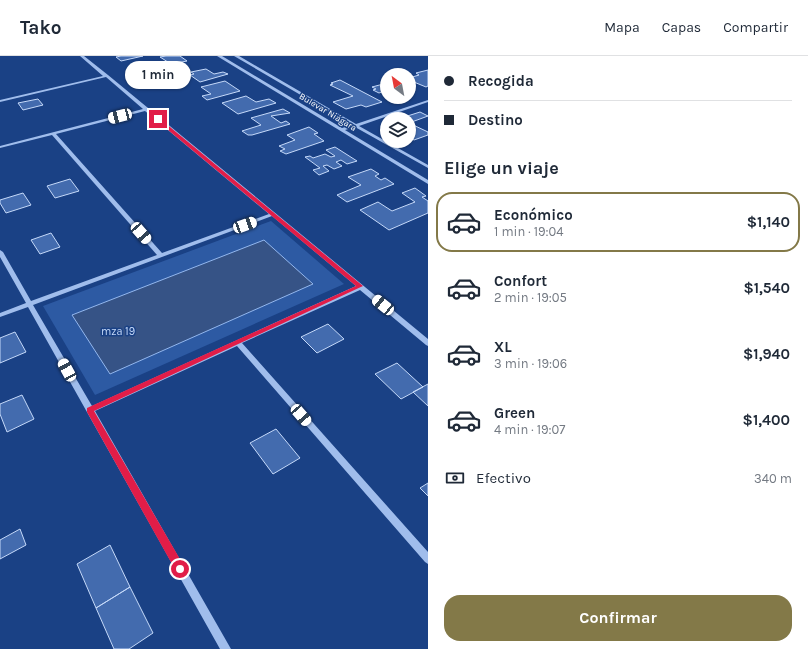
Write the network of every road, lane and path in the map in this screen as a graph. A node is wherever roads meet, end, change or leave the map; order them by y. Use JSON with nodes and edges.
{"nodes":[{"id":1,"x":82,"y":56,"type":"edge"},
{"id":2,"x":218,"y":56,"type":"edge"},
{"id":3,"x":236,"y":56,"type":"edge"},
{"id":4,"x":107,"y":76,"type":"junction"},
{"id":5,"x":0,"y":101,"type":"edge"},
{"id":6,"x":428,"y":101,"type":"edge"},
{"id":7,"x":146,"y":109,"type":"junction"},
{"id":8,"x":356,"y":125,"type":"junction"},
{"id":9,"x":342,"y":130,"type":"junction"},
{"id":10,"x":53,"y":133,"type":"junction"},
{"id":11,"x":0,"y":147,"type":"edge"},
{"id":12,"x":428,"y":167,"type":"edge"},
{"id":13,"x":428,"y":182,"type":"edge"},
{"id":14,"x":273,"y":214,"type":"junction"},
{"id":15,"x":0,"y":252,"type":"edge"},
{"id":16,"x":161,"y":256,"type":"junction"},
{"id":17,"x":360,"y":286,"type":"junction"},
{"id":18,"x":30,"y":304,"type":"junction"},
{"id":19,"x":0,"y":315,"type":"edge"},
{"id":20,"x":238,"y":343,"type":"junction"},
{"id":21,"x":428,"y":343,"type":"edge"},
{"id":22,"x":90,"y":410,"type":"junction"},
{"id":23,"x":428,"y":559,"type":"edge"},
{"id":24,"x":226,"y":649,"type":"edge"}],
"edges":[{"from":1,"to":4,"type":"street"},
{"from":2,"to":9,"type":"street","name":"Bulevar Niágara"},
{"from":3,"to":8,"type":"street","name":"Bulevar Niágara"},
{"from":4,"to":5,"type":"street"},
{"from":4,"to":7,"type":"street"},
{"from":6,"to":8,"type":"street"},
{"from":7,"to":10,"type":"street"},
{"from":7,"to":14,"type":"street"},
{"from":8,"to":9,"type":"street"},
{"from":8,"to":12,"type":"street","name":"Bulevar Niágara"},
{"from":9,"to":13,"type":"street","name":"Bulevar Niágara"},
{"from":10,"to":11,"type":"street"},
{"from":10,"to":16,"type":"street"},
{"from":14,"to":16,"type":"street"},
{"from":14,"to":17,"type":"street"},
{"from":15,"to":18,"type":"street"},
{"from":16,"to":18,"type":"street"},
{"from":17,"to":20,"type":"street"},
{"from":17,"to":21,"type":"street"},
{"from":18,"to":19,"type":"street"},
{"from":18,"to":22,"type":"street"},
{"from":20,"to":22,"type":"street"},
{"from":20,"to":23,"type":"street"},
{"from":22,"to":24,"type":"street"}]}
